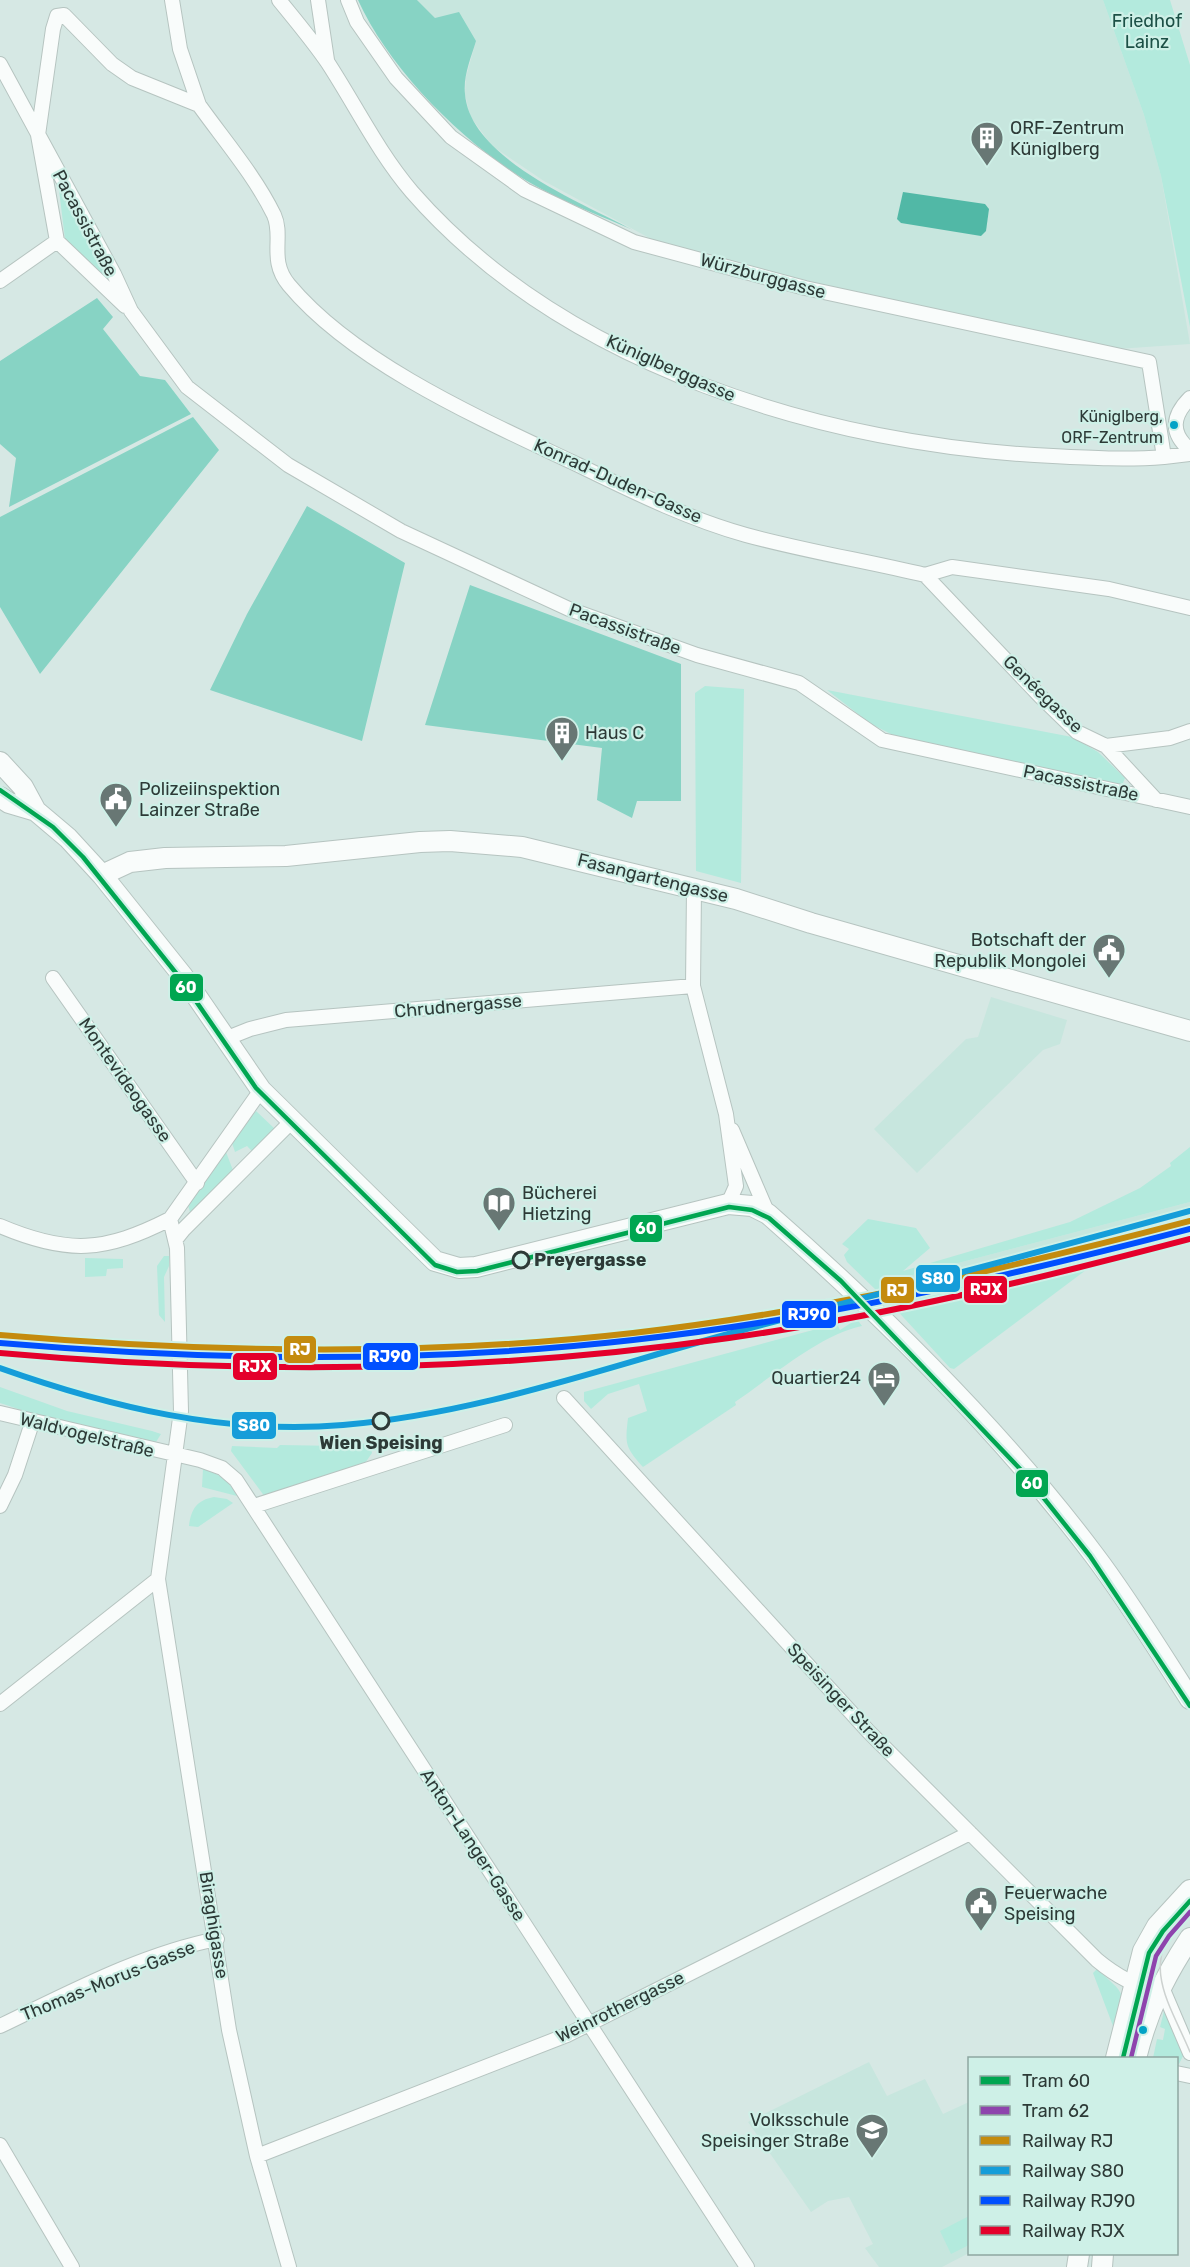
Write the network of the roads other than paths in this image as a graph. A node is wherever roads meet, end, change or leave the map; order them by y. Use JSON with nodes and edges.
{"nodes":[{"id":1,"x":172,"y":0,"type":"edge"},
{"id":2,"x":279,"y":0,"type":"edge"},
{"id":3,"x":318,"y":0,"type":"edge"},
{"id":4,"x":348,"y":0,"type":"edge"},
{"id":5,"x":328,"y":62,"type":"junction"},
{"id":6,"x":0,"y":64,"type":"edge"},
{"id":7,"x":199,"y":105,"type":"junction"},
{"id":8,"x":38,"y":135,"type":"junction"},
{"id":9,"x":57,"y":241,"type":"junction"},
{"id":10,"x":0,"y":281,"type":"edge"},
{"id":11,"x":130,"y":311,"type":"junction"},
{"id":12,"x":1190,"y":398,"type":"edge"},
{"id":13,"x":1190,"y":452,"type":"edge"},
{"id":14,"x":1164,"y":457,"type":"junction"},
{"id":15,"x":925,"y":575,"type":"junction"},
{"id":16,"x":1190,"y":608,"type":"edge"},
{"id":17,"x":1190,"y":731,"type":"edge"},
{"id":18,"x":1106,"y":746,"type":"junction"},
{"id":19,"x":0,"y":762,"type":"edge"},
{"id":20,"x":0,"y":797,"type":"edge"},
{"id":21,"x":1156,"y":800,"type":"junction"},
{"id":22,"x":1190,"y":807,"type":"edge"},
{"id":23,"x":36,"y":811,"type":"junction"},
{"id":24,"x":102,"y":875,"type":"junction"},
{"id":25,"x":694,"y":888,"type":"junction"},
{"id":26,"x":53,"y":978,"type":"dead end"},
{"id":27,"x":693,"y":986,"type":"junction"},
{"id":28,"x":1190,"y":1031,"type":"edge"},
{"id":29,"x":225,"y":1039,"type":"junction"},
{"id":30,"x":261,"y":1090,"type":"junction"},
{"id":31,"x":726,"y":1114,"type":"junction"},
{"id":32,"x":292,"y":1121,"type":"junction"},
{"id":33,"x":197,"y":1183,"type":"junction"},
{"id":34,"x":728,"y":1204,"type":"junction"},
{"id":35,"x":179,"y":1206,"type":"junction"},
{"id":36,"x":768,"y":1214,"type":"junction"},
{"id":37,"x":170,"y":1219,"type":"junction"},
{"id":38,"x":192,"y":1221,"type":"junction"},
{"id":39,"x":0,"y":1226,"type":"edge"},
{"id":40,"x":176,"y":1239,"type":"junction"},
{"id":41,"x":564,"y":1398,"type":"dead end"},
{"id":42,"x":0,"y":1413,"type":"edge"},
{"id":43,"x":32,"y":1423,"type":"junction"},
{"id":44,"x":505,"y":1425,"type":"dead end"},
{"id":45,"x":174,"y":1456,"type":"junction"},
{"id":46,"x":0,"y":1506,"type":"edge"},
{"id":47,"x":254,"y":1506,"type":"junction"},
{"id":48,"x":158,"y":1579,"type":"junction"},
{"id":49,"x":1190,"y":1699,"type":"edge"},
{"id":50,"x":0,"y":1704,"type":"edge"},
{"id":51,"x":970,"y":1833,"type":"junction"},
{"id":52,"x":1190,"y":1890,"type":"edge"},
{"id":53,"x":1190,"y":1938,"type":"edge"},
{"id":54,"x":217,"y":1939,"type":"junction"},
{"id":55,"x":1133,"y":1983,"type":"junction"},
{"id":56,"x":1159,"y":1988,"type":"junction"},
{"id":57,"x":588,"y":2023,"type":"junction"},
{"id":58,"x":0,"y":2026,"type":"edge"},
{"id":59,"x":1190,"y":2053,"type":"edge"},
{"id":60,"x":1116,"y":2057,"type":"edge"},
{"id":61,"x":1136,"y":2057,"type":"edge"},
{"id":62,"x":0,"y":2145,"type":"edge"},
{"id":63,"x":257,"y":2156,"type":"junction"},
{"id":64,"x":72,"y":2267,"type":"edge"},
{"id":65,"x":289,"y":2267,"type":"edge"},
{"id":66,"x":747,"y":2267,"type":"edge"}],
"edges":[{"from":1,"to":7,"type":"street"},
{"from":2,"to":5,"type":"street"},
{"from":3,"to":5,"type":"street"},
{"from":4,"to":14,"type":"street","name":"Würzburggasse"},
{"from":5,"to":14,"type":"street","name":"Küniglberggasse"},
{"from":6,"to":8,"type":"street","name":"Pacassistraße"},
{"from":7,"to":8,"type":"street"},
{"from":7,"to":15,"type":"street","name":"Konrad-Duden-Gasse"},
{"from":8,"to":9,"type":"street","name":"Pacassistraße"},
{"from":8,"to":11,"type":"street","name":"Pacassistraße"},
{"from":9,"to":10,"type":"street"},
{"from":9,"to":11,"type":"street","name":"Pacassistraße"},
{"from":11,"to":21,"type":"street","name":"Pacassistraße"},
{"from":12,"to":13,"type":"street"},
{"from":13,"to":14,"type":"street"},
{"from":15,"to":16,"type":"street","name":"Konrad-Duden-Gasse"},
{"from":15,"to":18,"type":"street","name":"Genéegasse"},
{"from":17,"to":18,"type":"street"},
{"from":18,"to":21,"type":"street"},
{"from":19,"to":23,"type":"main road"},
{"from":20,"to":23,"type":"main road"},
{"from":21,"to":22,"type":"street","name":"Pacassistraße"},
{"from":23,"to":24,"type":"main road"},
{"from":24,"to":25,"type":"main road","name":"Fasangartengasse"},
{"from":24,"to":29,"type":"main road"},
{"from":25,"to":27,"type":"street"},
{"from":25,"to":28,"type":"main road","name":"Fasangartengasse"},
{"from":26,"to":33,"type":"street","name":"Montevideogasse"},
{"from":27,"to":29,"type":"street","name":"Chrudnergasse"},
{"from":27,"to":31,"type":"street"},
{"from":29,"to":30,"type":"main road"},
{"from":30,"to":32,"type":"main road"},
{"from":30,"to":33,"type":"street"},
{"from":31,"to":34,"type":"street"},
{"from":31,"to":36,"type":"street"},
{"from":32,"to":34,"type":"main road"},
{"from":32,"to":38,"type":"street"},
{"from":33,"to":35,"type":"street"},
{"from":34,"to":36,"type":"main road"},
{"from":35,"to":37,"type":"street"},
{"from":35,"to":38,"type":"street"},
{"from":36,"to":49,"type":"main road"},
{"from":37,"to":39,"type":"street"},
{"from":37,"to":40,"type":"street","name":"Biraghigasse"},
{"from":38,"to":40,"type":"street"},
{"from":40,"to":45,"type":"street","name":"Biraghigasse"},
{"from":41,"to":51,"type":"street","name":"Speisinger Straße"},
{"from":42,"to":43,"type":"street","name":"Waldvogelstraße"},
{"from":43,"to":45,"type":"street","name":"Waldvogelstraße"},
{"from":43,"to":46,"type":"street"},
{"from":44,"to":47,"type":"street"},
{"from":45,"to":47,"type":"street","name":"Anton-Langer-Gasse"},
{"from":45,"to":48,"type":"street","name":"Biraghigasse"},
{"from":47,"to":57,"type":"street","name":"Anton-Langer-Gasse"},
{"from":48,"to":50,"type":"street"},
{"from":48,"to":54,"type":"street","name":"Biraghigasse"},
{"from":51,"to":55,"type":"street","name":"Speisinger Straße"},
{"from":51,"to":57,"type":"street","name":"Weinrothergasse"},
{"from":52,"to":55,"type":"main road"},
{"from":53,"to":56,"type":"main road"},
{"from":54,"to":58,"type":"street","name":"Thomas-Morus-Gasse"},
{"from":54,"to":63,"type":"street","name":"Biraghigasse"},
{"from":55,"to":56,"type":"street","name":"Speisinger Straße"},
{"from":55,"to":60,"type":"main road"},
{"from":56,"to":59,"type":"street"},
{"from":56,"to":61,"type":"main road"},
{"from":57,"to":63,"type":"street","name":"Weinrothergasse"},
{"from":57,"to":66,"type":"street","name":"Anton-Langer-Gasse"},
{"from":62,"to":64,"type":"street"},
{"from":63,"to":65,"type":"street","name":"Biraghigasse"}]}
